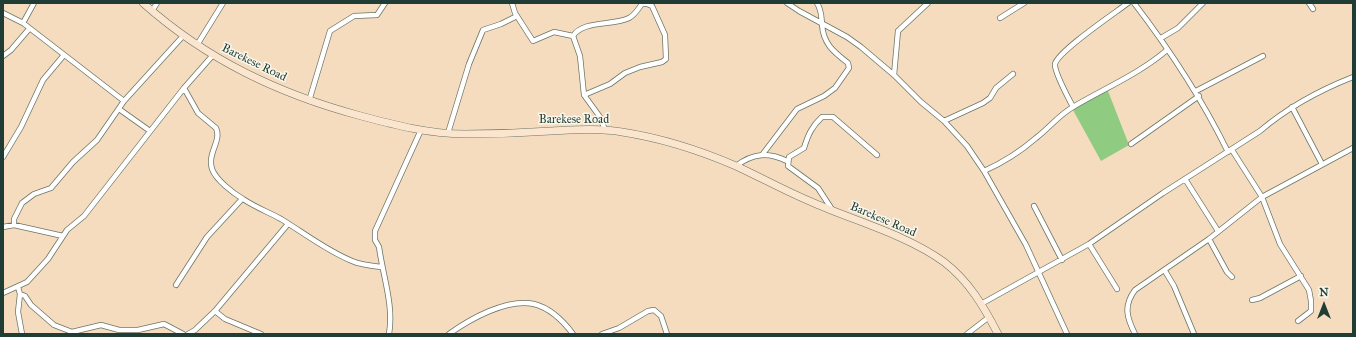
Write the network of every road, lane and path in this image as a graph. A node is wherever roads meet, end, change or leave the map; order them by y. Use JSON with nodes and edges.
{"nodes":[{"id":1,"x":34,"y":3,"type":"edge"},
{"id":2,"x":143,"y":3,"type":"edge"},
{"id":3,"x":157,"y":3,"type":"edge"},
{"id":4,"x":223,"y":3,"type":"edge"},
{"id":5,"x":385,"y":3,"type":"edge"},
{"id":6,"x":512,"y":3,"type":"edge"},
{"id":7,"x":787,"y":3,"type":"edge"},
{"id":8,"x":817,"y":3,"type":"edge"},
{"id":9,"x":928,"y":3,"type":"edge"},
{"id":10,"x":1024,"y":3,"type":"edge"},
{"id":11,"x":1128,"y":3,"type":"edge"},
{"id":12,"x":1134,"y":3,"type":"edge"},
{"id":13,"x":1203,"y":3,"type":"edge"},
{"id":14,"x":1309,"y":3,"type":"edge"},
{"id":15,"x":1313,"y":9,"type":"dead end"},
{"id":16,"x":152,"y":11,"type":"junction"},
{"id":17,"x":3,"y":13,"type":"edge"},
{"id":18,"x":517,"y":16,"type":"junction"},
{"id":19,"x":1000,"y":18,"type":"dead end"},
{"id":20,"x":821,"y":23,"type":"junction"},
{"id":21,"x":23,"y":24,"type":"junction"},
{"id":22,"x":29,"y":29,"type":"junction"},
{"id":23,"x":183,"y":36,"type":"junction"},
{"id":24,"x":573,"y":36,"type":"junction"},
{"id":25,"x":1161,"y":38,"type":"junction"},
{"id":26,"x":197,"y":45,"type":"junction"},
{"id":27,"x":1167,"y":50,"type":"junction"},
{"id":28,"x":213,"y":55,"type":"junction"},
{"id":29,"x":3,"y":56,"type":"edge"},
{"id":30,"x":64,"y":56,"type":"junction"},
{"id":31,"x":1263,"y":56,"type":"dead end"},
{"id":32,"x":1013,"y":74,"type":"dead end"},
{"id":33,"x":894,"y":75,"type":"junction"},
{"id":34,"x":1353,"y":77,"type":"edge"},
{"id":35,"x":184,"y":88,"type":"junction"},
{"id":36,"x":1196,"y":91,"type":"junction"},
{"id":37,"x":584,"y":95,"type":"junction"},
{"id":38,"x":1199,"y":96,"type":"junction"},
{"id":39,"x":124,"y":101,"type":"junction"},
{"id":40,"x":309,"y":101,"type":"junction"},
{"id":41,"x":1073,"y":107,"type":"junction"},
{"id":42,"x":1292,"y":107,"type":"junction"},
{"id":43,"x":120,"y":109,"type":"junction"},
{"id":44,"x":944,"y":121,"type":"junction"},
{"id":45,"x":421,"y":130,"type":"junction"},
{"id":46,"x":605,"y":130,"type":"junction"},
{"id":47,"x":150,"y":131,"type":"junction"},
{"id":48,"x":448,"y":133,"type":"junction"},
{"id":49,"x":1131,"y":144,"type":"dead end"},
{"id":50,"x":1353,"y":148,"type":"edge"},
{"id":51,"x":1230,"y":151,"type":"junction"},
{"id":52,"x":762,"y":154,"type":"junction"},
{"id":53,"x":877,"y":155,"type":"dead end"},
{"id":54,"x":3,"y":157,"type":"edge"},
{"id":55,"x":788,"y":161,"type":"junction"},
{"id":56,"x":1322,"y":164,"type":"junction"},
{"id":57,"x":736,"y":166,"type":"junction"},
{"id":58,"x":984,"y":171,"type":"junction"},
{"id":59,"x":1185,"y":180,"type":"junction"},
{"id":60,"x":1262,"y":197,"type":"junction"},
{"id":61,"x":242,"y":199,"type":"junction"},
{"id":62,"x":1034,"y":206,"type":"dead end"},
{"id":63,"x":834,"y":211,"type":"junction"},
{"id":64,"x":288,"y":224,"type":"junction"},
{"id":65,"x":14,"y":225,"type":"junction"},
{"id":66,"x":3,"y":228,"type":"edge"},
{"id":67,"x":1218,"y":231,"type":"junction"},
{"id":68,"x":63,"y":236,"type":"junction"},
{"id":69,"x":1209,"y":239,"type":"junction"},
{"id":70,"x":1089,"y":244,"type":"junction"},
{"id":71,"x":1062,"y":260,"type":"junction"},
{"id":72,"x":382,"y":267,"type":"junction"},
{"id":73,"x":1165,"y":271,"type":"junction"},
{"id":74,"x":1038,"y":274,"type":"junction"},
{"id":75,"x":1301,"y":276,"type":"junction"},
{"id":76,"x":1232,"y":277,"type":"dead end"},
{"id":77,"x":176,"y":286,"type":"dead end"},
{"id":78,"x":18,"y":287,"type":"junction"},
{"id":79,"x":1117,"y":289,"type":"dead end"},
{"id":80,"x":3,"y":293,"type":"edge"},
{"id":81,"x":20,"y":294,"type":"junction"},
{"id":82,"x":1252,"y":300,"type":"dead end"},
{"id":83,"x":981,"y":304,"type":"junction"},
{"id":84,"x":215,"y":310,"type":"junction"},
{"id":85,"x":989,"y":316,"type":"junction"},
{"id":86,"x":1298,"y":321,"type":"dead end"},
{"id":87,"x":145,"y":332,"type":"edge"},
{"id":88,"x":73,"y":333,"type":"edge"},
{"id":89,"x":22,"y":334,"type":"edge"},
{"id":90,"x":183,"y":334,"type":"edge"},
{"id":91,"x":188,"y":334,"type":"edge"},
{"id":92,"x":262,"y":334,"type":"edge"},
{"id":93,"x":390,"y":334,"type":"edge"},
{"id":94,"x":449,"y":334,"type":"edge"},
{"id":95,"x":573,"y":334,"type":"edge"},
{"id":96,"x":602,"y":334,"type":"edge"},
{"id":97,"x":667,"y":334,"type":"edge"},
{"id":98,"x":967,"y":334,"type":"edge"},
{"id":99,"x":998,"y":334,"type":"edge"},
{"id":100,"x":1067,"y":334,"type":"edge"},
{"id":101,"x":1135,"y":334,"type":"edge"},
{"id":102,"x":1194,"y":334,"type":"edge"}],
"edges":[{"from":1,"to":21,"type":"street"},
{"from":2,"to":16,"type":"main road","name":"Barekese Road"},
{"from":3,"to":16,"type":"street"},
{"from":4,"to":26,"type":"street"},
{"from":5,"to":40,"type":"street"},
{"from":6,"to":18,"type":"street"},
{"from":7,"to":20,"type":"street"},
{"from":8,"to":20,"type":"street"},
{"from":9,"to":33,"type":"street"},
{"from":10,"to":19,"type":"street"},
{"from":11,"to":41,"type":"street"},
{"from":12,"to":25,"type":"street"},
{"from":13,"to":25,"type":"street"},
{"from":14,"to":15,"type":"street"},
{"from":16,"to":23,"type":"main road","name":"Barekese Road"},
{"from":17,"to":21,"type":"street"},
{"from":18,"to":24,"type":"street"},
{"from":18,"to":48,"type":"street"},
{"from":20,"to":33,"type":"street"},
{"from":20,"to":52,"type":"street"},
{"from":21,"to":22,"type":"street"},
{"from":22,"to":29,"type":"street"},
{"from":22,"to":30,"type":"street"},
{"from":23,"to":26,"type":"main road","name":"Barekese Road"},
{"from":23,"to":39,"type":"street"},
{"from":24,"to":37,"type":"street"},
{"from":24,"to":37,"type":"street"},
{"from":25,"to":27,"type":"street"},
{"from":26,"to":28,"type":"main road","name":"Barekese Road"},
{"from":27,"to":36,"type":"street"},
{"from":27,"to":41,"type":"street"},
{"from":28,"to":35,"type":"street"},
{"from":28,"to":40,"type":"main road","name":"Barekese Road"},
{"from":30,"to":39,"type":"street"},
{"from":30,"to":54,"type":"street"},
{"from":31,"to":36,"type":"street"},
{"from":32,"to":44,"type":"street"},
{"from":33,"to":44,"type":"street"},
{"from":34,"to":42,"type":"street"},
{"from":35,"to":47,"type":"street"},
{"from":35,"to":61,"type":"street"},
{"from":36,"to":38,"type":"street"},
{"from":37,"to":46,"type":"street"},
{"from":38,"to":49,"type":"street"},
{"from":38,"to":51,"type":"street"},
{"from":39,"to":43,"type":"street"},
{"from":40,"to":45,"type":"main road","name":"Barekese Road"},
{"from":41,"to":58,"type":"street"},
{"from":42,"to":51,"type":"street"},
{"from":42,"to":56,"type":"street"},
{"from":43,"to":47,"type":"street"},
{"from":43,"to":65,"type":"street"},
{"from":44,"to":58,"type":"street"},
{"from":45,"to":48,"type":"main road","name":"Barekese Road"},
{"from":45,"to":72,"type":"street"},
{"from":46,"to":48,"type":"main road","name":"Barekese Road"},
{"from":46,"to":57,"type":"main road","name":"Barekese Road"},
{"from":47,"to":68,"type":"street"},
{"from":50,"to":56,"type":"street"},
{"from":51,"to":59,"type":"street"},
{"from":51,"to":60,"type":"street"},
{"from":52,"to":55,"type":"street"},
{"from":52,"to":57,"type":"street"},
{"from":53,"to":55,"type":"street"},
{"from":55,"to":63,"type":"street"},
{"from":56,"to":60,"type":"street"},
{"from":57,"to":63,"type":"main road","name":"Barekese Road"},
{"from":58,"to":74,"type":"street"},
{"from":59,"to":67,"type":"street"},
{"from":59,"to":70,"type":"street"},
{"from":60,"to":67,"type":"street"},
{"from":60,"to":75,"type":"street"},
{"from":61,"to":64,"type":"street"},
{"from":61,"to":77,"type":"street"},
{"from":62,"to":71,"type":"street"},
{"from":63,"to":83,"type":"main road","name":"Barekese Road"},
{"from":64,"to":72,"type":"street"},
{"from":64,"to":84,"type":"street"},
{"from":65,"to":66,"type":"street"},
{"from":65,"to":68,"type":"street"},
{"from":67,"to":69,"type":"street"},
{"from":68,"to":78,"type":"street"},
{"from":69,"to":73,"type":"street"},
{"from":69,"to":76,"type":"street"},
{"from":70,"to":71,"type":"street"},
{"from":70,"to":79,"type":"street"},
{"from":71,"to":74,"type":"street"},
{"from":72,"to":93,"type":"street"},
{"from":73,"to":101,"type":"street"},
{"from":73,"to":102,"type":"street"},
{"from":74,"to":83,"type":"street"},
{"from":74,"to":100,"type":"street"},
{"from":75,"to":82,"type":"street"},
{"from":75,"to":86,"type":"street"},
{"from":78,"to":80,"type":"street"},
{"from":78,"to":81,"type":"street"},
{"from":81,"to":88,"type":"street"},
{"from":81,"to":89,"type":"street"},
{"from":83,"to":85,"type":"main road","name":"Barekese Road"},
{"from":84,"to":91,"type":"street"},
{"from":84,"to":92,"type":"street"},
{"from":85,"to":98,"type":"street"},
{"from":85,"to":99,"type":"main road","name":"Barekese Road"},
{"from":87,"to":88,"type":"street"},
{"from":87,"to":90,"type":"street"},
{"from":94,"to":95,"type":"street"},
{"from":96,"to":97,"type":"street"}]}
